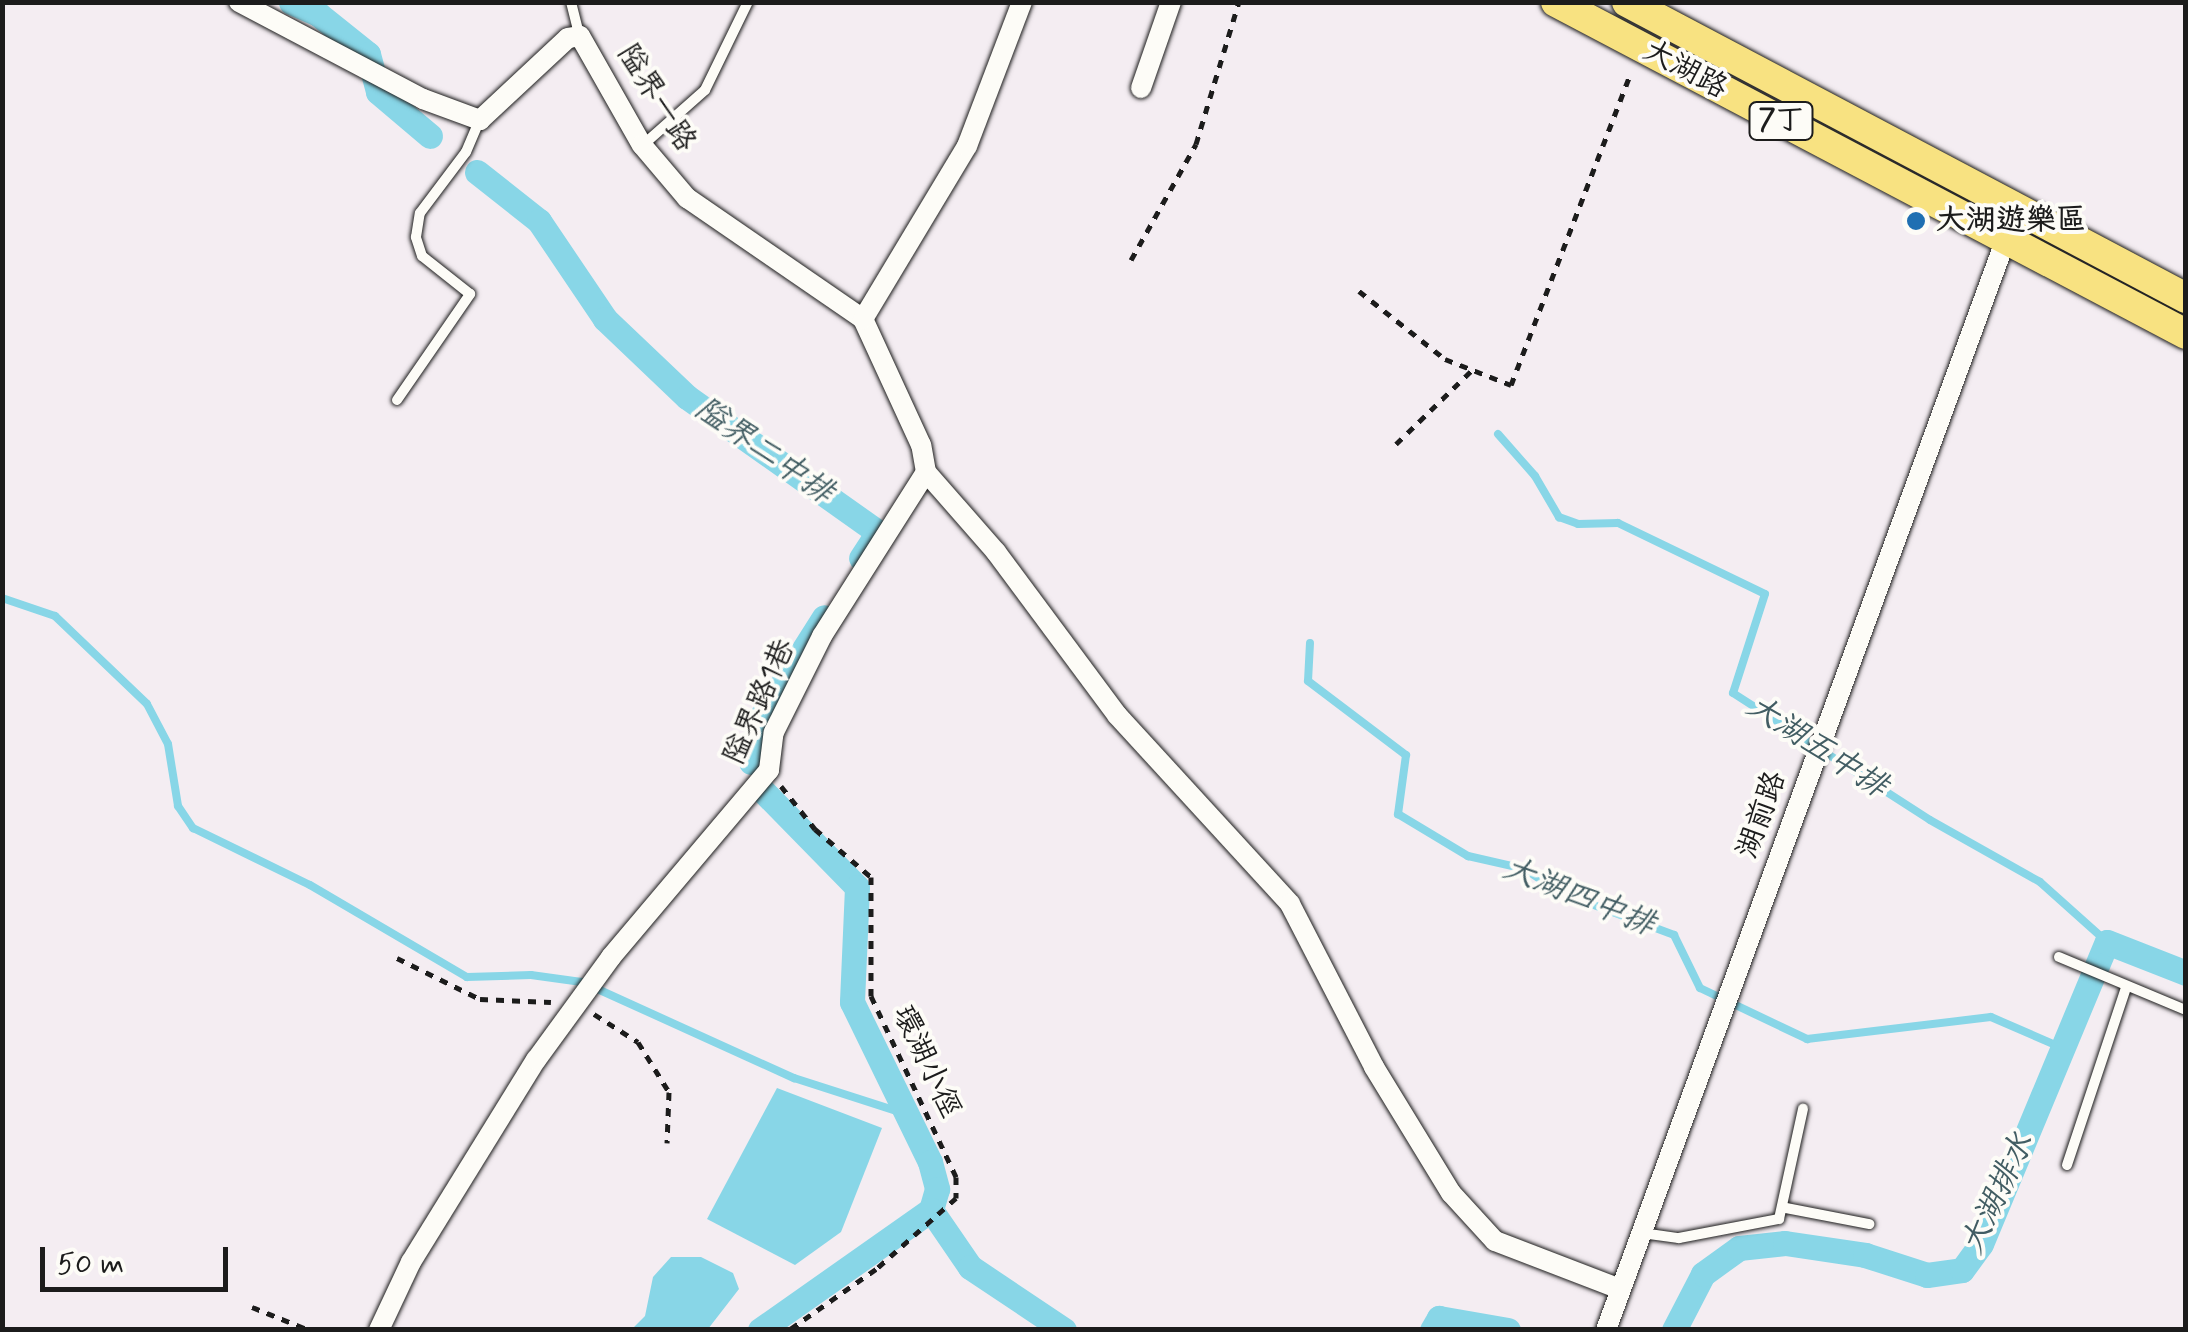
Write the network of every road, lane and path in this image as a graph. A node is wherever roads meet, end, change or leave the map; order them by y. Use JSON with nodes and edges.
{"nodes":[{"id":1,"x":238,"y":2,"type":"edge"},
{"id":2,"x":571,"y":2,"type":"edge"},
{"id":3,"x":748,"y":2,"type":"edge"},
{"id":4,"x":1022,"y":2,"type":"edge"},
{"id":5,"x":1171,"y":2,"type":"edge"},
{"id":6,"x":1239,"y":2,"type":"edge"},
{"id":7,"x":1556,"y":2,"type":"edge"},
{"id":8,"x":1626,"y":2,"type":"edge"},
{"id":9,"x":580,"y":36,"type":"junction"},
{"id":10,"x":1640,"y":47,"type":"junction"},
{"id":11,"x":1142,"y":88,"type":"dead end"},
{"id":12,"x":480,"y":120,"type":"junction"},
{"id":13,"x":642,"y":146,"type":"junction"},
{"id":14,"x":2017,"y":208,"type":"junction"},
{"id":15,"x":2006,"y":239,"type":"junction"},
{"id":16,"x":1131,"y":260,"type":"dead end"},
{"id":17,"x":1358,"y":291,"type":"dead end"},
{"id":18,"x":2186,"y":298,"type":"edge"},
{"id":19,"x":863,"y":318,"type":"junction"},
{"id":20,"x":2186,"y":334,"type":"edge"},
{"id":21,"x":1472,"y":371,"type":"junction"},
{"id":22,"x":397,"y":400,"type":"dead end"},
{"id":23,"x":1396,"y":444,"type":"dead end"},
{"id":24,"x":926,"y":472,"type":"junction"},
{"id":25,"x":769,"y":770,"type":"junction"},
{"id":26,"x":2059,"y":957,"type":"dead end"},
{"id":27,"x":2126,"y":988,"type":"junction"},
{"id":28,"x":2186,"y":1010,"type":"edge"},
{"id":29,"x":1803,"y":1108,"type":"dead end"},
{"id":30,"x":2067,"y":1165,"type":"dead end"},
{"id":31,"x":1786,"y":1208,"type":"junction"},
{"id":32,"x":1870,"y":1224,"type":"dead end"},
{"id":33,"x":1641,"y":1232,"type":"junction"},
{"id":34,"x":1620,"y":1289,"type":"junction"},
{"id":35,"x":252,"y":1307,"type":"dead end"},
{"id":36,"x":308,"y":1330,"type":"edge"},
{"id":37,"x":379,"y":1330,"type":"edge"},
{"id":38,"x":789,"y":1330,"type":"edge"},
{"id":39,"x":1606,"y":1330,"type":"edge"}],
"edges":[{"from":1,"to":12,"type":"street"},
{"from":2,"to":9,"type":"lane"},
{"from":3,"to":13,"type":"lane"},
{"from":4,"to":19,"type":"street"},
{"from":5,"to":11,"type":"street"},
{"from":6,"to":16,"type":"path"},
{"from":7,"to":10,"type":"main road","name":"大湖路","number":"7丁"},
{"from":8,"to":14,"type":"main road","name":"大湖路","number":"7丁"},
{"from":9,"to":12,"type":"street","name":"隘界一路"},
{"from":9,"to":13,"type":"street","name":"隘界一路"},
{"from":10,"to":15,"type":"main road","name":"大湖路","number":"7丁"},
{"from":10,"to":21,"type":"path"},
{"from":12,"to":22,"type":"lane"},
{"from":13,"to":19,"type":"street","name":"隘界一路"},
{"from":14,"to":15,"type":"street","name":"湖前路"},
{"from":14,"to":18,"type":"main road","name":"大湖路","number":"7丁"},
{"from":15,"to":20,"type":"main road","name":"大湖路","number":"7丁"},
{"from":15,"to":33,"type":"street","name":"湖前路"},
{"from":17,"to":21,"type":"path"},
{"from":19,"to":24,"type":"street"},
{"from":21,"to":23,"type":"path"},
{"from":24,"to":25,"type":"street","name":"隘界路1巷"},
{"from":24,"to":34,"type":"street"},
{"from":25,"to":37,"type":"street","name":"隘界路1巷"},
{"from":25,"to":38,"type":"path","name":"環湖小徑"},
{"from":26,"to":27,"type":"lane"},
{"from":27,"to":28,"type":"lane"},
{"from":27,"to":30,"type":"lane"},
{"from":29,"to":31,"type":"lane"},
{"from":31,"to":32,"type":"lane"},
{"from":31,"to":33,"type":"lane"},
{"from":33,"to":34,"type":"street","name":"湖前路"},
{"from":34,"to":39,"type":"street","name":"湖前路"},
{"from":35,"to":36,"type":"path"}]}
